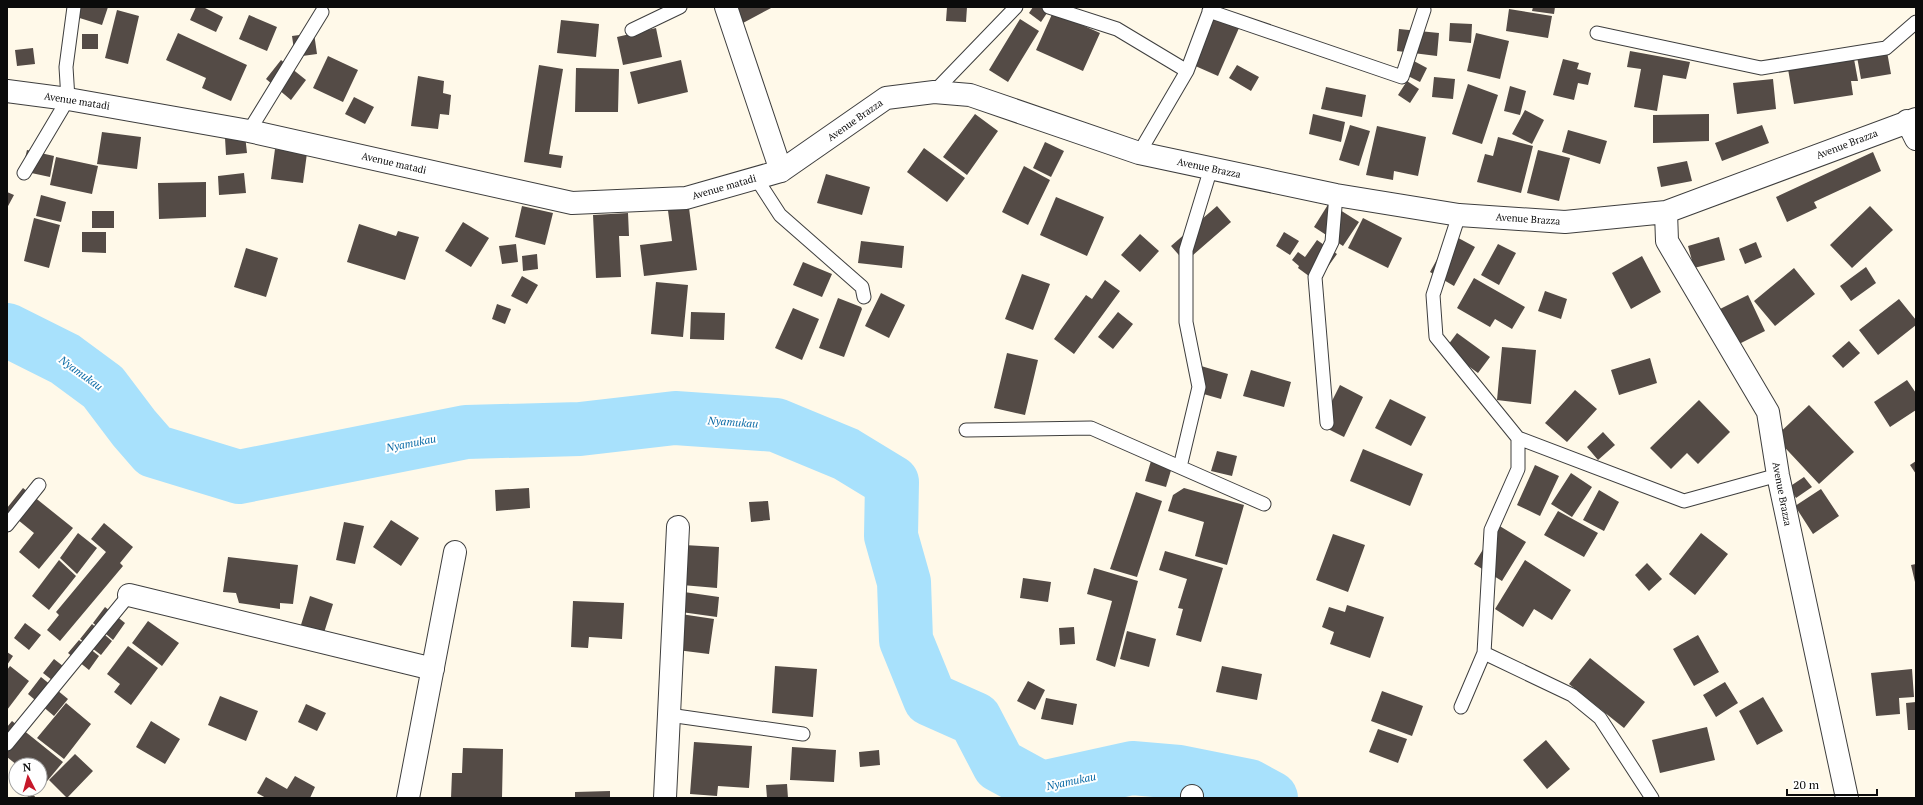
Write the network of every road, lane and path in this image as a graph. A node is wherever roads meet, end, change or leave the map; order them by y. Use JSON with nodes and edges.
{"nodes":[{"id":1,"x":74,"y":7,"type":"edge"},
{"id":2,"x":680,"y":7,"type":"edge"},
{"id":3,"x":726,"y":7,"type":"edge"},
{"id":4,"x":1016,"y":7,"type":"edge"},
{"id":5,"x":1049,"y":7,"type":"edge"},
{"id":6,"x":1210,"y":9,"type":"edge"},
{"id":7,"x":1424,"y":10,"type":"dead end"},
{"id":8,"x":322,"y":12,"type":"dead end"},
{"id":9,"x":1916,"y":22,"type":"edge"},
{"id":10,"x":632,"y":30,"type":"dead end"},
{"id":11,"x":1597,"y":33,"type":"dead end"},
{"id":12,"x":1187,"y":71,"type":"junction"},
{"id":13,"x":7,"y":91,"type":"edge"},
{"id":14,"x":934,"y":92,"type":"junction"},
{"id":15,"x":68,"y":99,"type":"junction"},
{"id":16,"x":1913,"y":127,"type":"edge"},
{"id":17,"x":249,"y":131,"type":"junction"},
{"id":18,"x":1139,"y":153,"type":"junction"},
{"id":19,"x":1211,"y":168,"type":"junction"},
{"id":20,"x":781,"y":171,"type":"junction"},
{"id":21,"x":24,"y":173,"type":"dead end"},
{"id":22,"x":756,"y":178,"type":"junction"},
{"id":23,"x":1336,"y":195,"type":"junction"},
{"id":24,"x":1666,"y":212,"type":"junction"},
{"id":25,"x":1459,"y":215,"type":"junction"},
{"id":26,"x":864,"y":297,"type":"dead end"},
{"id":27,"x":1326,"y":423,"type":"dead end"},
{"id":28,"x":966,"y":430,"type":"dead end"},
{"id":29,"x":1518,"y":438,"type":"junction"},
{"id":30,"x":1180,"y":467,"type":"junction"},
{"id":31,"x":1778,"y":475,"type":"junction"},
{"id":32,"x":39,"y":485,"type":"dead end"},
{"id":33,"x":1264,"y":504,"type":"dead end"},
{"id":34,"x":7,"y":525,"type":"edge"},
{"id":35,"x":678,"y":527,"type":"dead end"},
{"id":36,"x":455,"y":552,"type":"dead end"},
{"id":37,"x":129,"y":596,"type":"joint"},
{"id":38,"x":1484,"y":653,"type":"junction"},
{"id":39,"x":433,"y":669,"type":"junction"},
{"id":40,"x":1461,"y":707,"type":"dead end"},
{"id":41,"x":669,"y":715,"type":"junction"},
{"id":42,"x":803,"y":734,"type":"dead end"},
{"id":43,"x":7,"y":744,"type":"edge"},
{"id":44,"x":408,"y":798,"type":"edge"},
{"id":45,"x":665,"y":798,"type":"edge"},
{"id":46,"x":1652,"y":798,"type":"edge"},
{"id":47,"x":1847,"y":798,"type":"edge"}],
"edges":[{"from":1,"to":15,"type":"lane"},
{"from":2,"to":10,"type":"lane"},
{"from":3,"to":20,"type":"street"},
{"from":4,"to":14,"type":"lane"},
{"from":5,"to":12,"type":"lane"},
{"from":6,"to":7,"type":"lane"},
{"from":6,"to":12,"type":"lane"},
{"from":8,"to":17,"type":"lane"},
{"from":9,"to":11,"type":"lane"},
{"from":12,"to":18,"type":"lane"},
{"from":13,"to":15,"type":"street","name":"Avenue matadi"},
{"from":14,"to":18,"type":"street","name":"Avenue Brazza"},
{"from":14,"to":20,"type":"street","name":"Avenue Brazza"},
{"from":15,"to":17,"type":"street","name":"Avenue matadi"},
{"from":15,"to":21,"type":"lane"},
{"from":16,"to":24,"type":"street","name":"Avenue Brazza"},
{"from":17,"to":22,"type":"street","name":"Avenue matadi"},
{"from":18,"to":19,"type":"street","name":"Avenue Brazza"},
{"from":19,"to":23,"type":"street","name":"Avenue Brazza"},
{"from":19,"to":30,"type":"lane"},
{"from":20,"to":22,"type":"street","name":"Avenue matadi"},
{"from":22,"to":26,"type":"lane"},
{"from":23,"to":25,"type":"street","name":"Avenue Brazza"},
{"from":23,"to":27,"type":"lane"},
{"from":24,"to":25,"type":"street","name":"Avenue Brazza"},
{"from":24,"to":31,"type":"street","name":"Avenue Brazza"},
{"from":25,"to":29,"type":"lane"},
{"from":28,"to":30,"type":"lane"},
{"from":29,"to":31,"type":"lane"},
{"from":29,"to":38,"type":"lane"},
{"from":30,"to":33,"type":"lane"},
{"from":31,"to":47,"type":"street","name":"Avenue Brazza"},
{"from":32,"to":34,"type":"lane"},
{"from":35,"to":41,"type":"street"},
{"from":36,"to":39,"type":"street"},
{"from":37,"to":39,"type":"street"},
{"from":37,"to":43,"type":"lane"},
{"from":38,"to":40,"type":"lane"},
{"from":38,"to":46,"type":"lane"},
{"from":39,"to":44,"type":"street"},
{"from":41,"to":42,"type":"lane"},
{"from":41,"to":45,"type":"street"}]}
